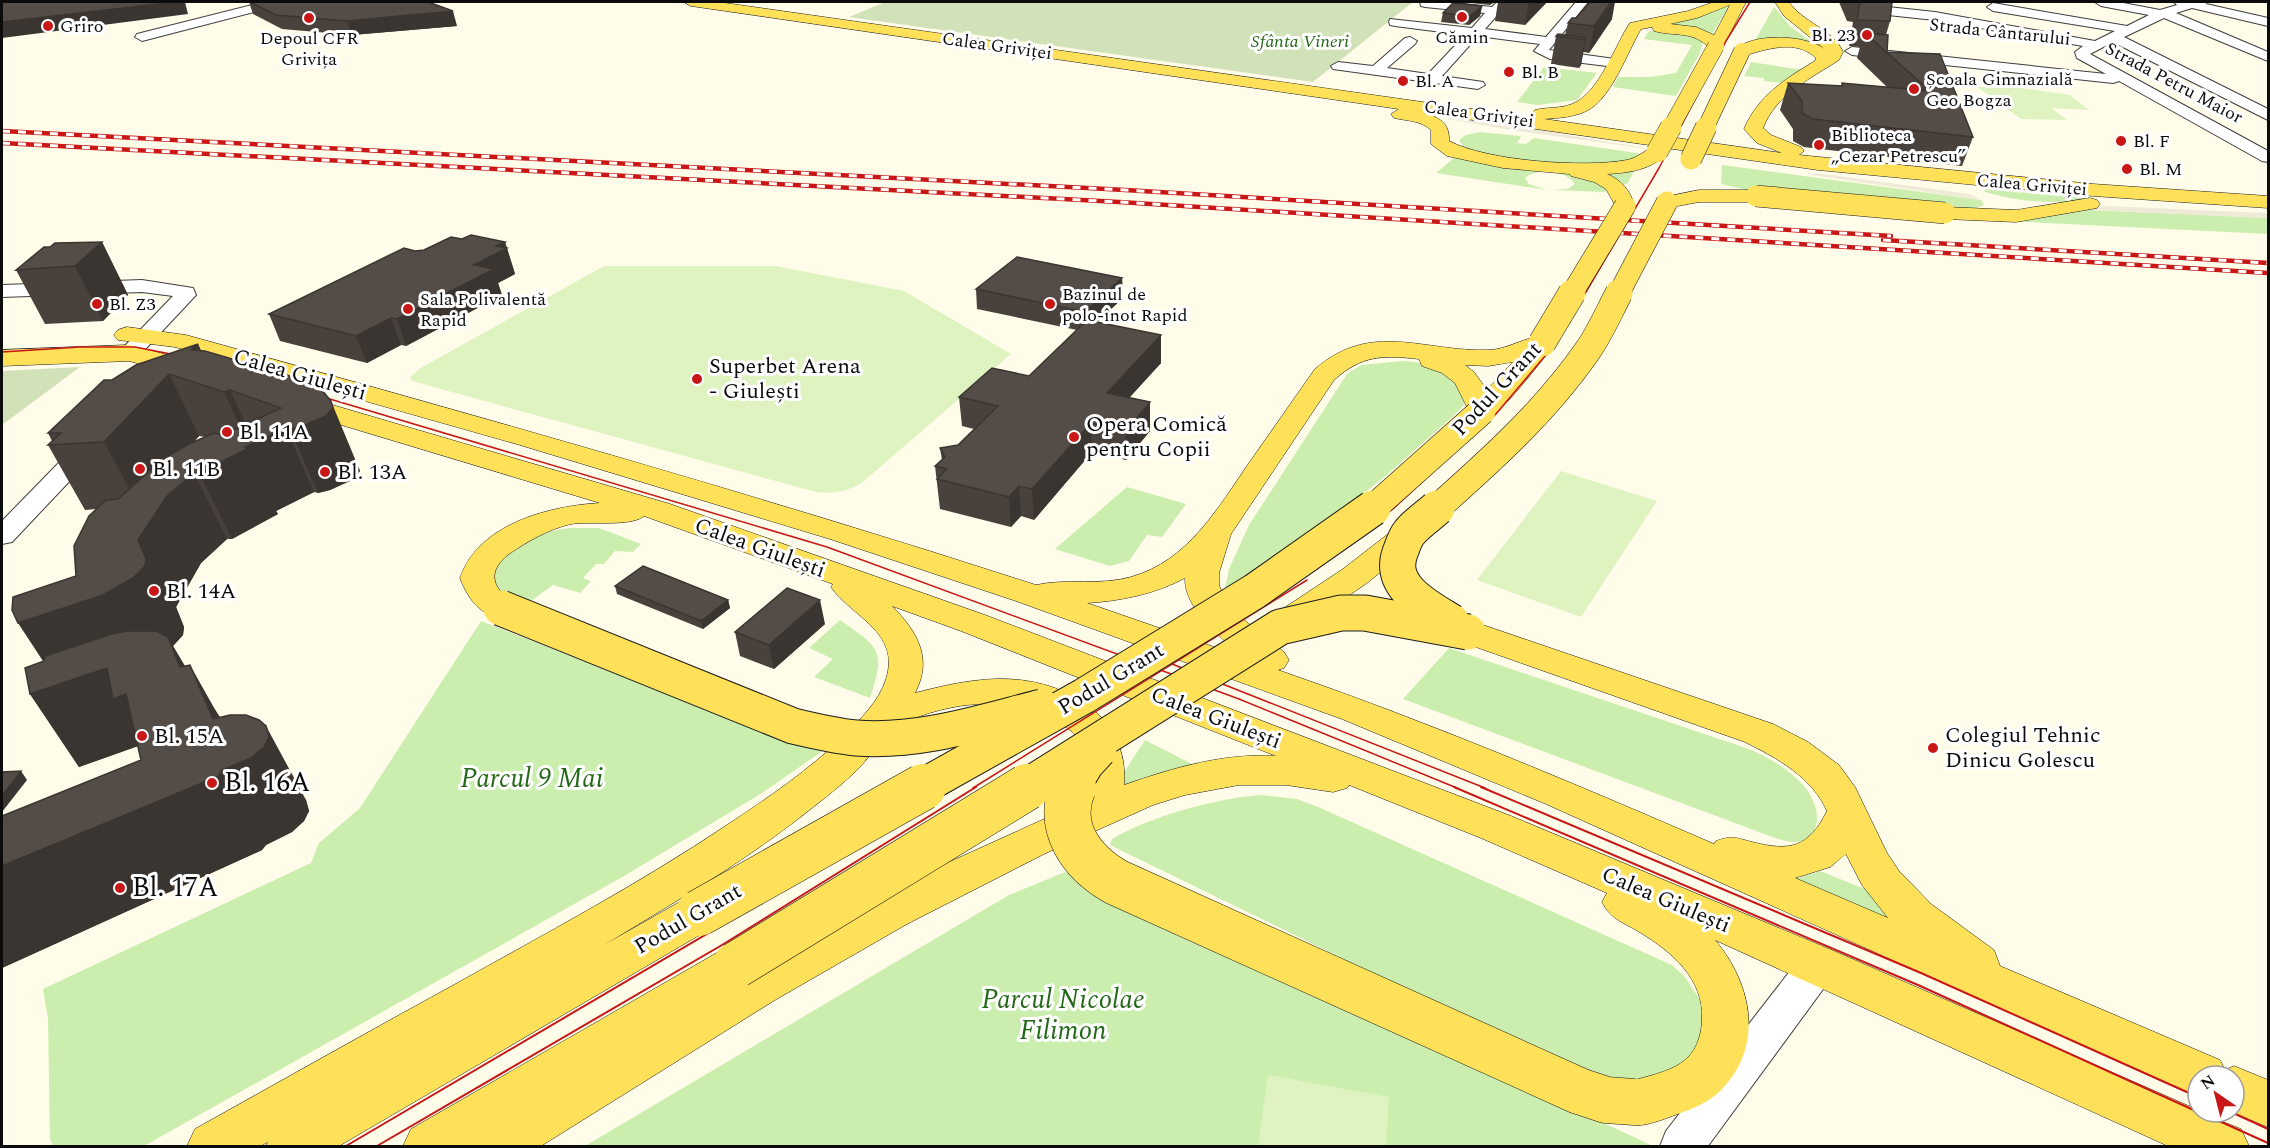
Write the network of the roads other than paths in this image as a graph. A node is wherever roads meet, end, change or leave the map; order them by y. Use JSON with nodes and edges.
{"nodes":[{"id":1,"x":277,"y":2,"type":"edge"},
{"id":2,"x":692,"y":2,"type":"edge"},
{"id":3,"x":1582,"y":2,"type":"edge"},
{"id":4,"x":1734,"y":2,"type":"edge"},
{"id":5,"x":2101,"y":2,"type":"edge"},
{"id":6,"x":2190,"y":2,"type":"edge"},
{"id":7,"x":722,"y":3,"type":"edge"},
{"id":8,"x":1425,"y":3,"type":"dead end"},
{"id":9,"x":1773,"y":3,"type":"edge"},
{"id":10,"x":2249,"y":4,"type":"dead end"},
{"id":11,"x":1984,"y":5,"type":"dead end"},
{"id":12,"x":1499,"y":6,"type":"edge"},
{"id":13,"x":1869,"y":9,"type":"edge"},
{"id":14,"x":2268,"y":9,"type":"edge"},
{"id":15,"x":2164,"y":13,"type":"junction"},
{"id":16,"x":1395,"y":22,"type":"dead end"},
{"id":17,"x":2268,"y":22,"type":"edge"},
{"id":18,"x":2130,"y":30,"type":"junction"},
{"id":19,"x":1476,"y":32,"type":"junction"},
{"id":20,"x":1631,"y":32,"type":"junction"},
{"id":21,"x":1752,"y":32,"type":"dead end"},
{"id":22,"x":142,"y":37,"type":"dead end"},
{"id":23,"x":2113,"y":37,"type":"junction"},
{"id":24,"x":1410,"y":41,"type":"dead end"},
{"id":25,"x":1549,"y":41,"type":"junction"},
{"id":26,"x":2097,"y":45,"type":"junction"},
{"id":27,"x":1716,"y":46,"type":"junction"},
{"id":28,"x":1742,"y":51,"type":"junction"},
{"id":29,"x":1852,"y":51,"type":"dead end"},
{"id":30,"x":2268,"y":57,"type":"edge"},
{"id":31,"x":1615,"y":63,"type":"junction"},
{"id":32,"x":1823,"y":63,"type":"junction"},
{"id":33,"x":1338,"y":66,"type":"dead end"},
{"id":34,"x":1376,"y":71,"type":"junction"},
{"id":35,"x":1222,"y":79,"type":"junction"},
{"id":36,"x":1431,"y":79,"type":"junction"},
{"id":37,"x":2127,"y":81,"type":"junction"},
{"id":38,"x":1478,"y":86,"type":"dead end"},
{"id":39,"x":1604,"y":104,"type":"junction"},
{"id":40,"x":1452,"y":110,"type":"junction"},
{"id":41,"x":2268,"y":115,"type":"edge"},
{"id":42,"x":1756,"y":119,"type":"junction"},
{"id":43,"x":1540,"y":122,"type":"junction"},
{"id":44,"x":1660,"y":132,"type":"junction"},
{"id":45,"x":1453,"y":134,"type":"junction"},
{"id":46,"x":1657,"y":152,"type":"junction"},
{"id":47,"x":2268,"y":157,"type":"edge"},
{"id":48,"x":1805,"y":159,"type":"junction"},
{"id":49,"x":1544,"y":165,"type":"junction"},
{"id":50,"x":1679,"y":180,"type":"junction"},
{"id":51,"x":1756,"y":196,"type":"junction"},
{"id":52,"x":2268,"y":203,"type":"edge"},
{"id":53,"x":1624,"y":206,"type":"junction"},
{"id":54,"x":1945,"y":213,"type":"junction"},
{"id":55,"x":2,"y":291,"type":"edge"},
{"id":56,"x":2,"y":340,"type":"edge"},
{"id":57,"x":1542,"y":343,"type":"junction"},
{"id":58,"x":137,"y":344,"type":"junction"},
{"id":59,"x":211,"y":349,"type":"junction"},
{"id":60,"x":1388,"y":350,"type":"junction"},
{"id":61,"x":2,"y":358,"type":"edge"},
{"id":62,"x":164,"y":374,"type":"junction"},
{"id":63,"x":1482,"y":411,"type":"junction"},
{"id":64,"x":106,"y":429,"type":"edge"},
{"id":65,"x":659,"y":511,"type":"junction"},
{"id":66,"x":1218,"y":532,"type":"junction"},
{"id":67,"x":1408,"y":534,"type":"junction"},
{"id":68,"x":2,"y":536,"type":"edge"},
{"id":69,"x":827,"y":572,"type":"junction"},
{"id":70,"x":1028,"y":594,"type":"junction"},
{"id":71,"x":1280,"y":627,"type":"junction"},
{"id":72,"x":1468,"y":632,"type":"junction"},
{"id":73,"x":1084,"y":696,"type":"junction"},
{"id":74,"x":1355,"y":710,"type":"junction"},
{"id":75,"x":887,"y":715,"type":"junction"},
{"id":76,"x":1137,"y":719,"type":"junction"},
{"id":77,"x":1560,"y":794,"type":"junction"},
{"id":78,"x":1101,"y":812,"type":"junction"},
{"id":79,"x":1847,"y":812,"type":"junction"},
{"id":80,"x":1475,"y":818,"type":"junction"},
{"id":81,"x":1818,"y":965,"type":"junction"},
{"id":82,"x":2033,"y":1003,"type":"junction"},
{"id":83,"x":2186,"y":1069,"type":"edge"},
{"id":84,"x":2246,"y":1094,"type":"edge"},
{"id":85,"x":2268,"y":1104,"type":"edge"},
{"id":86,"x":213,"y":1146,"type":"edge"},
{"id":87,"x":292,"y":1146,"type":"edge"},
{"id":88,"x":429,"y":1146,"type":"edge"},
{"id":89,"x":497,"y":1146,"type":"edge"},
{"id":90,"x":1682,"y":1146,"type":"edge"},
{"id":91,"x":2223,"y":1146,"type":"edge"}],
"edges":[{"from":1,"to":22,"type":"street"},
{"from":2,"to":7,"type":"main road","name":"Calea Griviței"},
{"from":3,"to":25,"type":"street"},
{"from":4,"to":20,"type":"main road"},
{"from":4,"to":27,"type":"main road","name":"Podul Grant"},
{"from":5,"to":15,"type":"street"},
{"from":6,"to":15,"type":"street","name":"Strada Petru Maior"},
{"from":6,"to":17,"type":"street"},
{"from":7,"to":35,"type":"main road","name":"Calea Griviței"},
{"from":8,"to":12,"type":"street"},
{"from":9,"to":32,"type":"main road"},
{"from":10,"to":14,"type":"street"},
{"from":11,"to":18,"type":"street"},
{"from":12,"to":19,"type":"street"},
{"from":13,"to":26,"type":"street"},
{"from":15,"to":18,"type":"street","name":"Strada Petru Maior"},
{"from":15,"to":30,"type":"street"},
{"from":16,"to":19,"type":"street"},
{"from":18,"to":23,"type":"street","name":"Strada Petru Maior"},
{"from":19,"to":25,"type":"street"},
{"from":19,"to":36,"type":"street"},
{"from":20,"to":27,"type":"main road"},
{"from":20,"to":31,"type":"main road"},
{"from":21,"to":28,"type":"main road","name":"Podul Grant"},
{"from":23,"to":26,"type":"street","name":"Strada Petru Maior"},
{"from":23,"to":41,"type":"street"},
{"from":24,"to":34,"type":"street"},
{"from":25,"to":31,"type":"street"},
{"from":26,"to":37,"type":"street","name":"Strada Petru Maior"},
{"from":27,"to":46,"type":"main road","name":"Podul Grant","bridge":true},
{"from":28,"to":32,"type":"main road"},
{"from":28,"to":50,"type":"main road","name":"Podul Grant","bridge":true},
{"from":29,"to":37,"type":"street"},
{"from":31,"to":39,"type":"main road"},
{"from":32,"to":42,"type":"main road"},
{"from":33,"to":34,"type":"street"},
{"from":34,"to":36,"type":"street"},
{"from":35,"to":40,"type":"main road","name":"Calea Griviței"},
{"from":35,"to":45,"type":"main road"},
{"from":36,"to":38,"type":"street"},
{"from":37,"to":47,"type":"street","name":"Strada Petru Maior"},
{"from":39,"to":40,"type":"main road"},
{"from":39,"to":44,"type":"main road"},
{"from":40,"to":43,"type":"main road","name":"Calea Griviței"},
{"from":42,"to":44,"type":"main road"},
{"from":42,"to":48,"type":"main road"},
{"from":43,"to":44,"type":"main road"},
{"from":43,"to":48,"type":"main road","name":"Calea Griviței"},
{"from":44,"to":48,"type":"main road"},
{"from":45,"to":48,"type":"main road"},
{"from":45,"to":49,"type":"main road"},
{"from":46,"to":49,"type":"main road"},
{"from":46,"to":53,"type":"main road","name":"Podul Grant"},
{"from":48,"to":52,"type":"main road","name":"Calea Griviței"},
{"from":48,"to":54,"type":"main road"},
{"from":49,"to":53,"type":"main road"},
{"from":50,"to":51,"type":"main road"},
{"from":50,"to":51,"type":"main road"},
{"from":50,"to":67,"type":"main road","name":"Podul Grant","bridge":true},
{"from":51,"to":54,"type":"main road","bridge":true},
{"from":52,"to":54,"type":"main road"},
{"from":53,"to":57,"type":"main road","name":"Podul Grant","bridge":true},
{"from":55,"to":58,"type":"street"},
{"from":56,"to":58,"type":"main road","name":"Calea Giulești"},
{"from":57,"to":60,"type":"main road"},
{"from":57,"to":63,"type":"main road","name":"Podul Grant"},
{"from":58,"to":59,"type":"main road","name":"Calea Giulești"},
{"from":58,"to":61,"type":"main road","name":"Calea Giulești"},
{"from":58,"to":62,"type":"main road","name":"Calea Giulești"},
{"from":59,"to":62,"type":"street"},
{"from":59,"to":70,"type":"main road","name":"Calea Giulești"},
{"from":60,"to":63,"type":"main road"},
{"from":60,"to":66,"type":"main road"},
{"from":62,"to":65,"type":"main road","name":"Calea Giulești"},
{"from":63,"to":73,"type":"main road","name":"Podul Grant","bridge":true},
{"from":64,"to":68,"type":"street"},
{"from":65,"to":69,"type":"main road","name":"Calea Giulești"},
{"from":65,"to":73,"type":"main road","bridge":true},
{"from":66,"to":70,"type":"main road"},
{"from":66,"to":74,"type":"main road"},
{"from":67,"to":71,"type":"main road","name":"Podul Grant","bridge":true},
{"from":67,"to":72,"type":"main road","bridge":true},
{"from":69,"to":75,"type":"main road"},
{"from":69,"to":80,"type":"main road","name":"Calea Giulești"},
{"from":70,"to":74,"type":"main road","name":"Calea Giulești"},
{"from":71,"to":72,"type":"main road","bridge":true},
{"from":71,"to":76,"type":"main road","name":"Podul Grant","bridge":true},
{"from":72,"to":79,"type":"main road"},
{"from":73,"to":87,"type":"main road","name":"Podul Grant","bridge":true},
{"from":74,"to":77,"type":"main road","name":"Calea Giulești"},
{"from":75,"to":78,"type":"main road"},
{"from":75,"to":86,"type":"main road"},
{"from":76,"to":80,"type":"main road","bridge":true},
{"from":76,"to":88,"type":"main road","name":"Podul Grant","bridge":true},
{"from":77,"to":79,"type":"main road"},
{"from":77,"to":82,"type":"main road","name":"Calea Giulești"},
{"from":78,"to":80,"type":"main road"},
{"from":78,"to":89,"type":"main road"},
{"from":79,"to":82,"type":"main road"},
{"from":80,"to":81,"type":"main road","name":"Calea Giulești"},
{"from":81,"to":90,"type":"street"},
{"from":81,"to":91,"type":"main road","name":"Calea Giulești"},
{"from":82,"to":83,"type":"main road","name":"Calea Giulești"},
{"from":84,"to":85,"type":"main road"}]}
